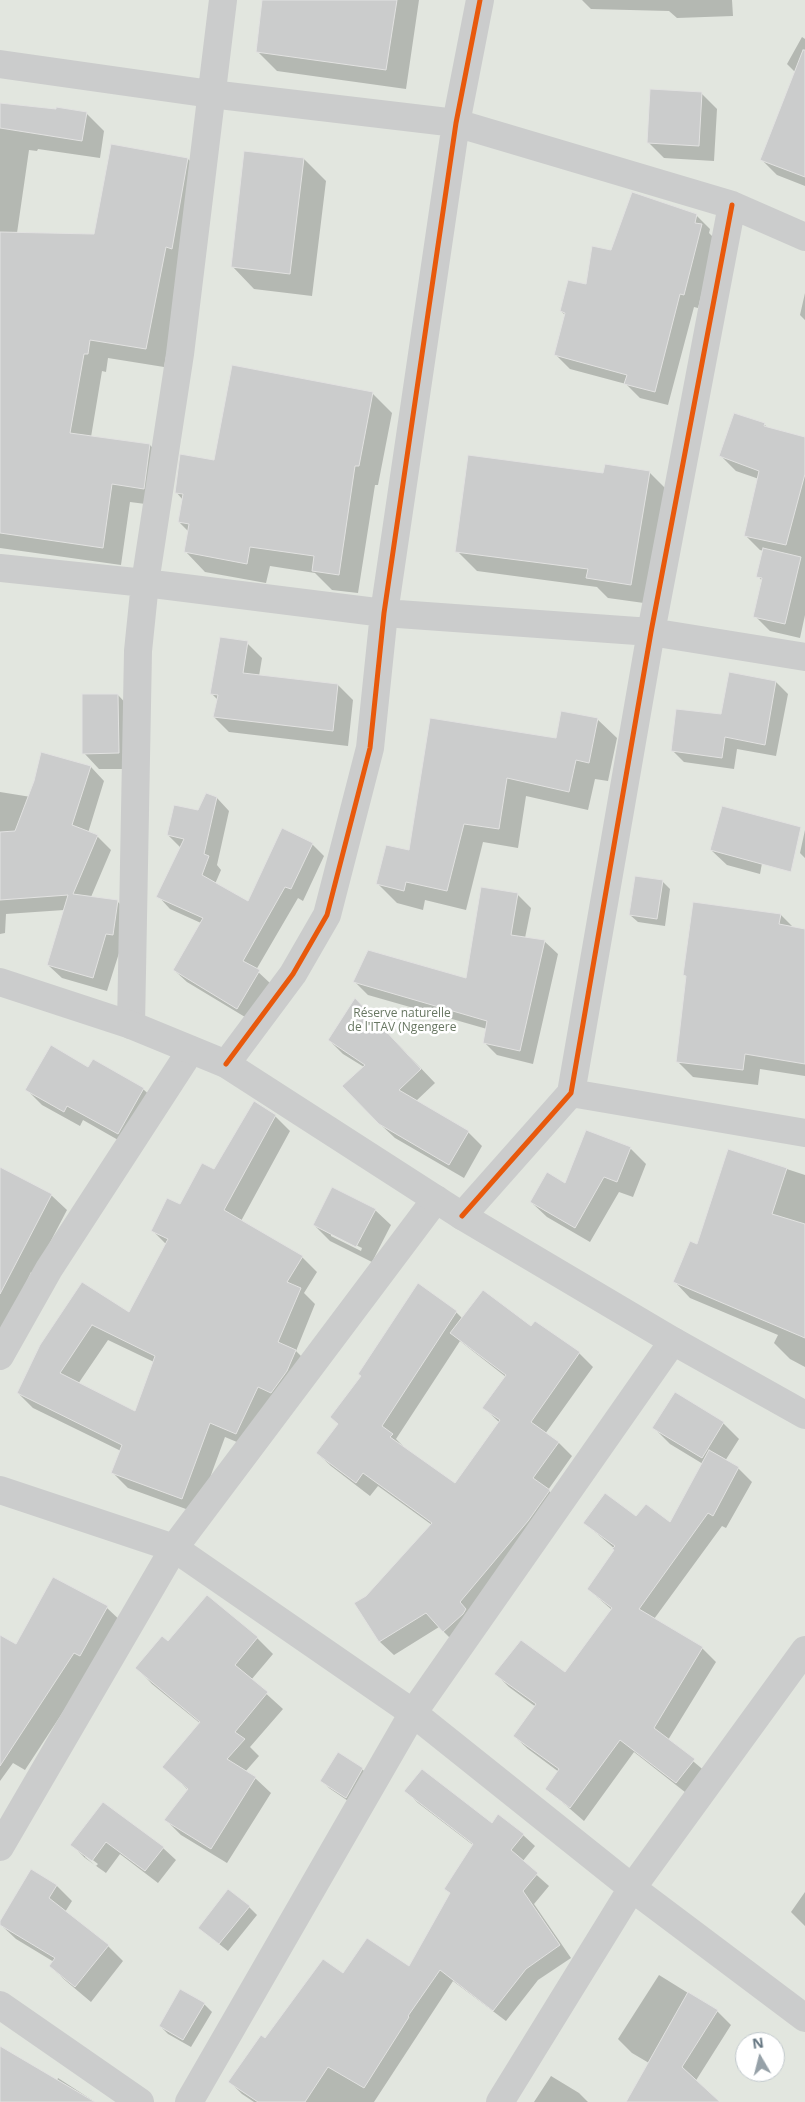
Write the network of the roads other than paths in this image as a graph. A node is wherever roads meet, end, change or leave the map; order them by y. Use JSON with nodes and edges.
{"nodes":[{"id":1,"x":223,"y":0,"type":"edge"},
{"id":2,"x":480,"y":0,"type":"edge"},
{"id":3,"x":0,"y":64,"type":"edge"},
{"id":4,"x":211,"y":94,"type":"junction"},
{"id":5,"x":456,"y":123,"type":"junction"},
{"id":6,"x":732,"y":205,"type":"junction"},
{"id":7,"x":805,"y":237,"type":"edge"},
{"id":8,"x":0,"y":568,"type":"edge"},
{"id":9,"x":145,"y":583,"type":"junction"},
{"id":10,"x":384,"y":613,"type":"junction"},
{"id":11,"x":651,"y":632,"type":"junction"},
{"id":12,"x":805,"y":657,"type":"edge"},
{"id":13,"x":0,"y":982,"type":"edge"},
{"id":14,"x":131,"y":1025,"type":"junction"},
{"id":15,"x":191,"y":1050,"type":"junction"},
{"id":16,"x":226,"y":1064,"type":"junction"},
{"id":17,"x":572,"y":1093,"type":"junction"},
{"id":18,"x":805,"y":1133,"type":"edge"},
{"id":19,"x":436,"y":1199,"type":"junction"},
{"id":20,"x":462,"y":1216,"type":"junction"},
{"id":21,"x":673,"y":1341,"type":"junction"},
{"id":22,"x":0,"y":1356,"type":"edge"},
{"id":23,"x":805,"y":1415,"type":"edge"},
{"id":24,"x":0,"y":1490,"type":"edge"},
{"id":25,"x":174,"y":1548,"type":"junction"},
{"id":26,"x":805,"y":1650,"type":"edge"},
{"id":27,"x":413,"y":1713,"type":"junction"},
{"id":28,"x":0,"y":1847,"type":"edge"},
{"id":29,"x":632,"y":1888,"type":"junction"},
{"id":30,"x":0,"y":2005,"type":"edge"},
{"id":31,"x":805,"y":2018,"type":"edge"},
{"id":32,"x":140,"y":2102,"type":"edge"},
{"id":33,"x":189,"y":2102,"type":"edge"},
{"id":34,"x":500,"y":2102,"type":"edge"}],
"edges":[{"from":1,"to":4,"type":"street"},
{"from":2,"to":5,"type":"street"},
{"from":3,"to":4,"type":"street"},
{"from":4,"to":5,"type":"street"},
{"from":4,"to":9,"type":"street"},
{"from":5,"to":6,"type":"street"},
{"from":5,"to":10,"type":"street"},
{"from":6,"to":7,"type":"street"},
{"from":6,"to":11,"type":"street"},
{"from":8,"to":9,"type":"street"},
{"from":9,"to":10,"type":"street"},
{"from":9,"to":14,"type":"street"},
{"from":10,"to":11,"type":"street"},
{"from":10,"to":16,"type":"street"},
{"from":11,"to":12,"type":"street"},
{"from":11,"to":17,"type":"street"},
{"from":13,"to":14,"type":"street"},
{"from":14,"to":15,"type":"street"},
{"from":15,"to":16,"type":"street"},
{"from":15,"to":22,"type":"street"},
{"from":16,"to":19,"type":"street"},
{"from":17,"to":18,"type":"street"},
{"from":17,"to":20,"type":"street"},
{"from":19,"to":20,"type":"street"},
{"from":19,"to":25,"type":"street"},
{"from":20,"to":21,"type":"street"},
{"from":21,"to":23,"type":"street"},
{"from":21,"to":27,"type":"street"},
{"from":24,"to":25,"type":"street"},
{"from":25,"to":27,"type":"street"},
{"from":25,"to":28,"type":"street"},
{"from":26,"to":29,"type":"street"},
{"from":27,"to":29,"type":"street"},
{"from":27,"to":33,"type":"street"},
{"from":29,"to":31,"type":"street"},
{"from":29,"to":34,"type":"street"},
{"from":30,"to":32,"type":"street"}]}
